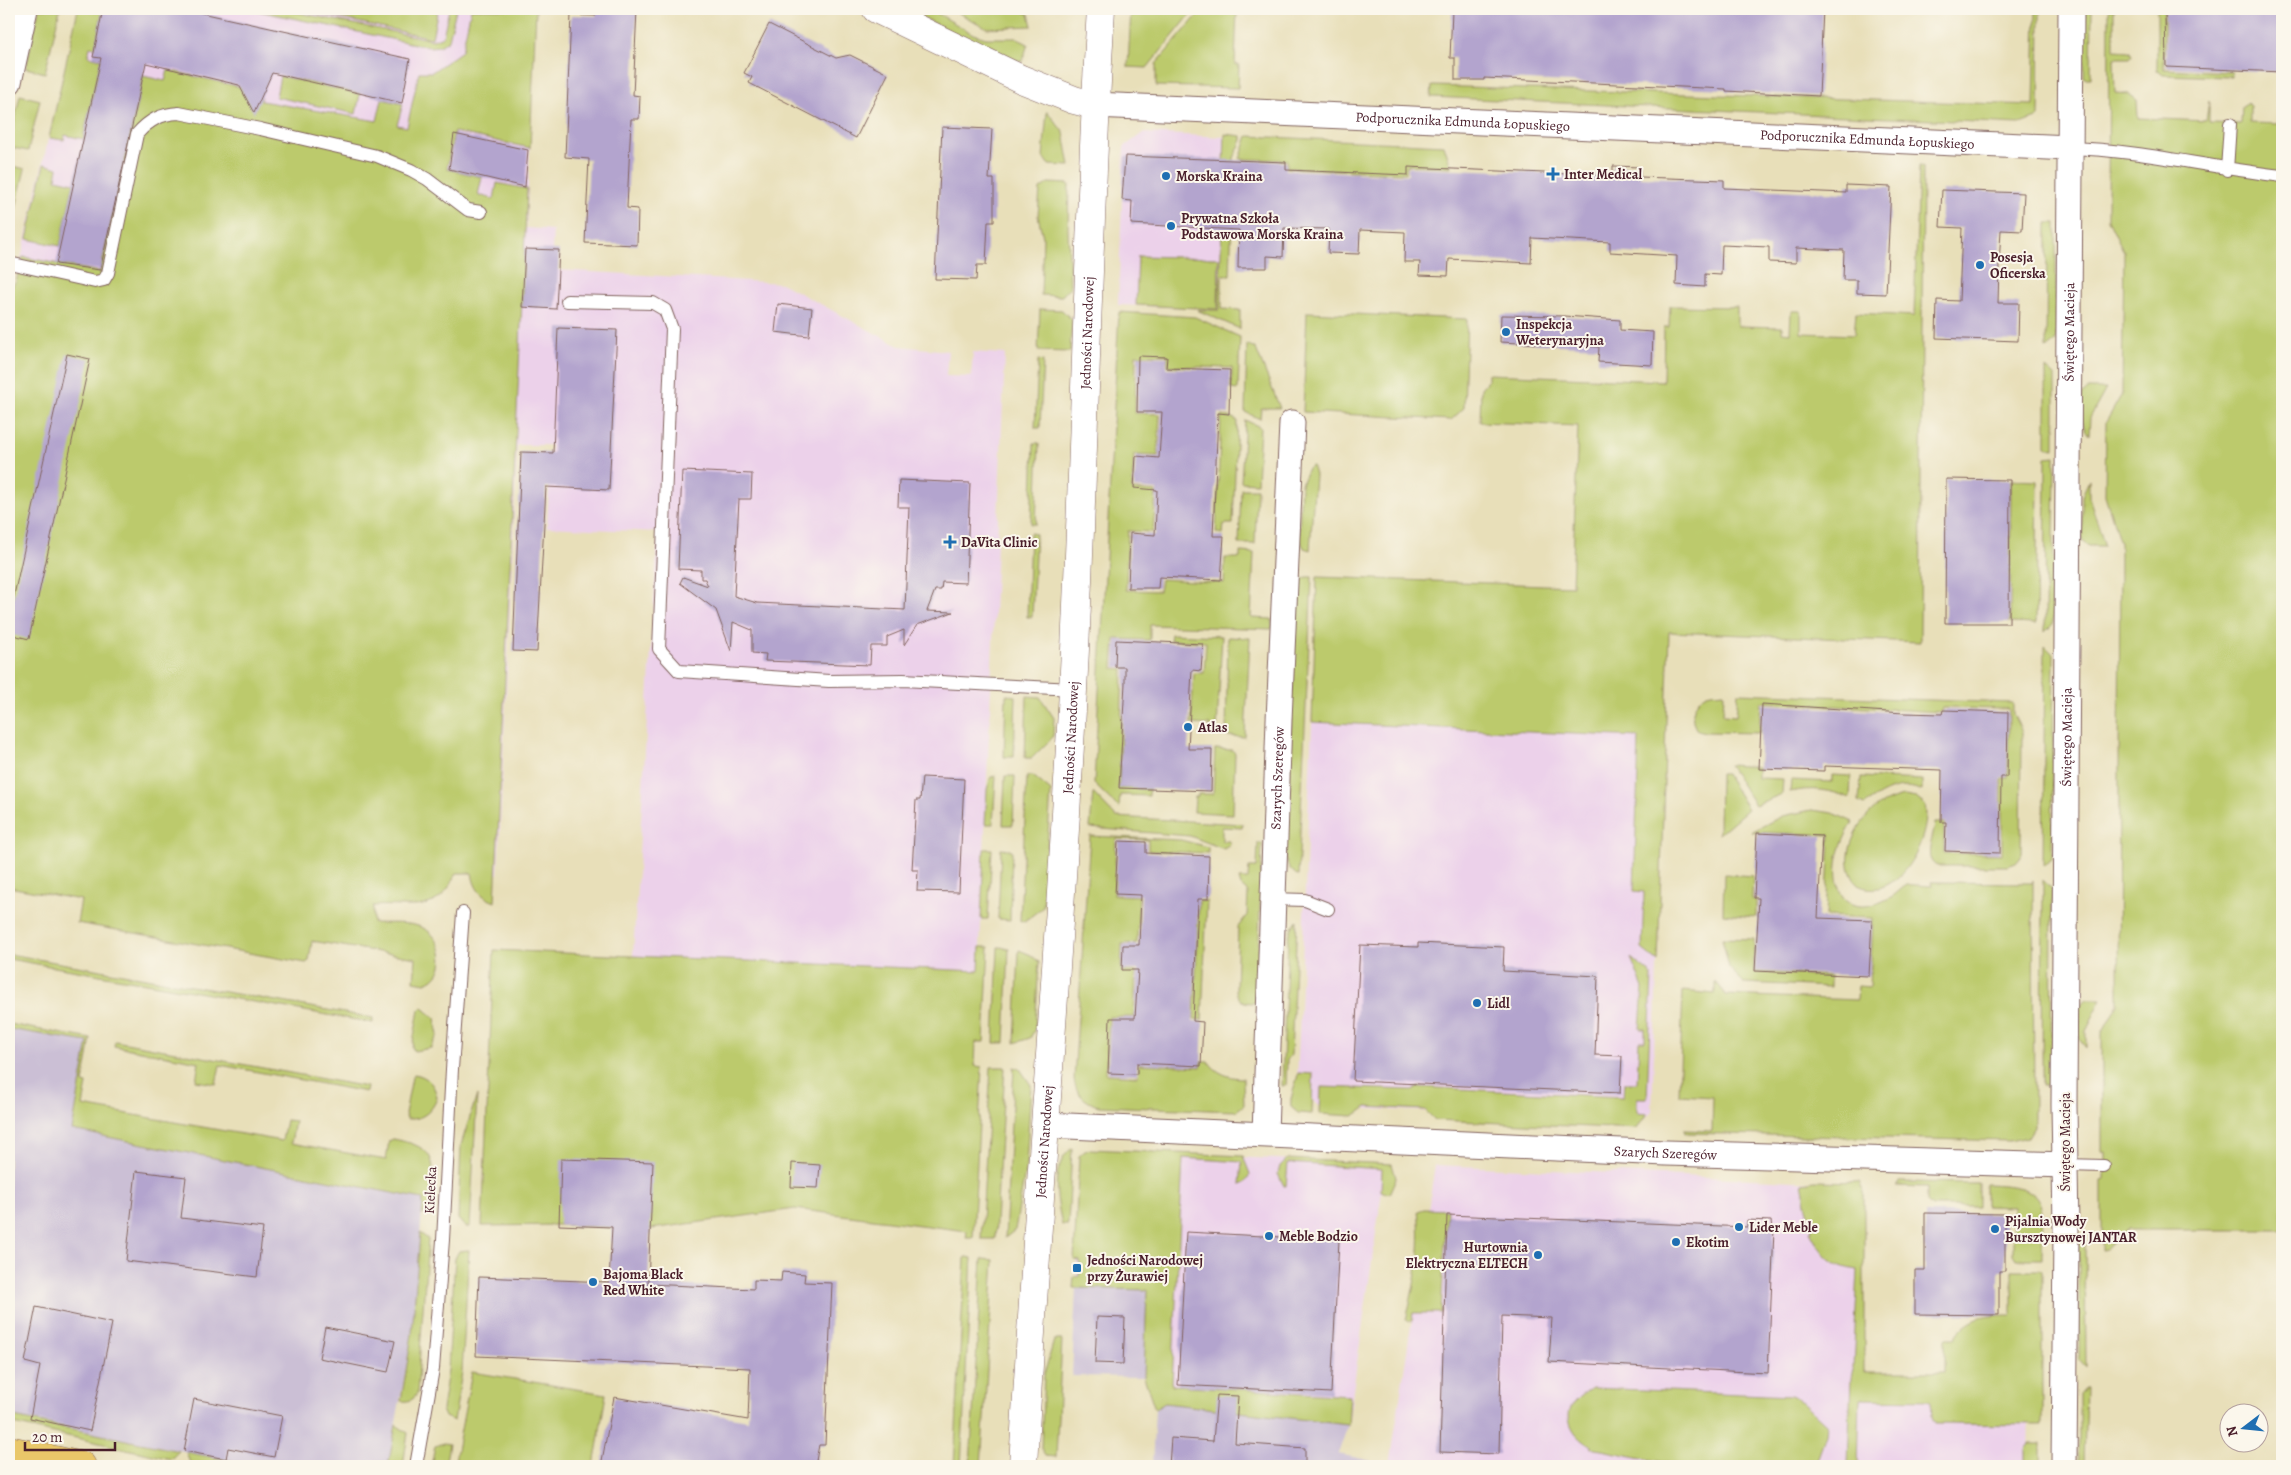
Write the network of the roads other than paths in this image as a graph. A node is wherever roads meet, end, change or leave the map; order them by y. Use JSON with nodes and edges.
{"nodes":[{"id":1,"x":25,"y":9,"type":"edge"},
{"id":2,"x":876,"y":9,"type":"edge"},
{"id":3,"x":1101,"y":9,"type":"edge"},
{"id":4,"x":2071,"y":9,"type":"edge"},
{"id":5,"x":9,"y":82,"type":"edge"},
{"id":6,"x":1094,"y":105,"type":"junction"},
{"id":7,"x":2230,"y":124,"type":"dead end"},
{"id":8,"x":2070,"y":148,"type":"junction"},
{"id":9,"x":2227,"y":170,"type":"junction"},
{"id":10,"x":2282,"y":176,"type":"edge"},
{"id":11,"x":480,"y":212,"type":"dead end"},
{"id":12,"x":9,"y":264,"type":"edge"},
{"id":13,"x":567,"y":301,"type":"dead end"},
{"id":14,"x":1292,"y":423,"type":"dead end"},
{"id":15,"x":1074,"y":689,"type":"junction"},
{"id":16,"x":1272,"y":899,"type":"junction"},
{"id":17,"x":1328,"y":910,"type":"dead end"},
{"id":18,"x":464,"y":913,"type":"dead end"},
{"id":19,"x":1046,"y":1125,"type":"junction"},
{"id":20,"x":1265,"y":1134,"type":"junction"},
{"id":21,"x":2064,"y":1165,"type":"junction"},
{"id":22,"x":2104,"y":1166,"type":"dead end"},
{"id":23,"x":9,"y":1450,"type":"edge"},
{"id":24,"x":82,"y":1466,"type":"edge"},
{"id":25,"x":416,"y":1466,"type":"edge"},
{"id":26,"x":1023,"y":1466,"type":"edge"},
{"id":27,"x":2064,"y":1466,"type":"edge"}],
"edges":[{"from":1,"to":5,"type":"street"},
{"from":2,"to":6,"type":"street","name":"Podporucznika Edmunda Łopuskiego"},
{"from":3,"to":6,"type":"street","name":"Jedności Narodowej"},
{"from":4,"to":8,"type":"street","name":"Świętego Macieja"},
{"from":6,"to":8,"type":"street","name":"Podporucznika Edmunda Łopuskiego"},
{"from":6,"to":15,"type":"street","name":"Jedności Narodowej"},
{"from":7,"to":9,"type":"lane"},
{"from":8,"to":9,"type":"lane"},
{"from":8,"to":21,"type":"street","name":"Świętego Macieja"},
{"from":9,"to":10,"type":"lane"},
{"from":11,"to":12,"type":"lane"},
{"from":13,"to":15,"type":"lane"},
{"from":14,"to":16,"type":"street","name":"Szarych Szeregów"},
{"from":15,"to":19,"type":"street","name":"Jedności Narodowej"},
{"from":16,"to":17,"type":"lane"},
{"from":16,"to":20,"type":"street","name":"Szarych Szeregów"},
{"from":18,"to":25,"type":"lane","name":"Kielecka"},
{"from":19,"to":20,"type":"street","name":"Szarych Szeregów"},
{"from":19,"to":26,"type":"street","name":"Jedności Narodowej"},
{"from":20,"to":21,"type":"street","name":"Szarych Szeregów"},
{"from":21,"to":22,"type":"lane"},
{"from":21,"to":27,"type":"street","name":"Świętego Macieja"},
{"from":23,"to":24,"type":"main road"}]}
